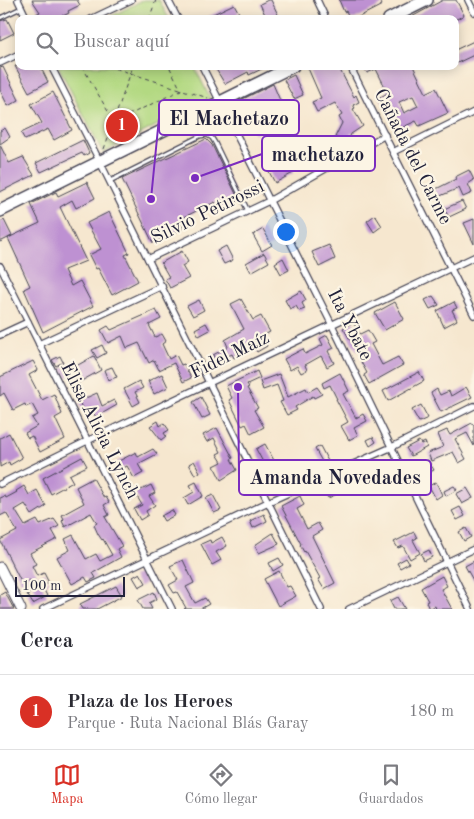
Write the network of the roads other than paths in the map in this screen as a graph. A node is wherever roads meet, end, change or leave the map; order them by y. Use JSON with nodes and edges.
{"nodes":[{"id":1,"x":18,"y":0,"type":"edge"},
{"id":2,"x":131,"y":0,"type":"edge"},
{"id":3,"x":168,"y":0,"type":"edge"},
{"id":4,"x":317,"y":0,"type":"edge"},
{"id":5,"x":427,"y":0,"type":"edge"},
{"id":6,"x":468,"y":0,"type":"edge"},
{"id":7,"x":22,"y":8,"type":"junction"},
{"id":8,"x":474,"y":12,"type":"edge"},
{"id":9,"x":25,"y":15,"type":"edge"},
{"id":10,"x":99,"y":15,"type":"edge"},
{"id":11,"x":176,"y":15,"type":"edge"},
{"id":12,"x":324,"y":15,"type":"edge"},
{"id":13,"x":397,"y":15,"type":"edge"},
{"id":14,"x":0,"y":18,"type":"edge"},
{"id":15,"x":15,"y":56,"type":"edge"},
{"id":16,"x":0,"y":63,"type":"edge"},
{"id":17,"x":53,"y":70,"type":"edge"},
{"id":18,"x":204,"y":70,"type":"edge"},
{"id":19,"x":285,"y":70,"type":"edge"},
{"id":20,"x":352,"y":70,"type":"edge"},
{"id":21,"x":220,"y":102,"type":"junction"},
{"id":22,"x":474,"y":112,"type":"edge"},
{"id":23,"x":385,"y":136,"type":"junction"},
{"id":24,"x":393,"y":152,"type":"junction"},
{"id":25,"x":100,"y":162,"type":"junction"},
{"id":26,"x":109,"y":181,"type":"junction"},
{"id":27,"x":269,"y":201,"type":"junction"},
{"id":28,"x":0,"y":211,"type":"edge"},
{"id":29,"x":248,"y":211,"type":"junction"},
{"id":30,"x":474,"y":257,"type":"edge"},
{"id":31,"x":148,"y":259,"type":"junction"},
{"id":32,"x":0,"y":266,"type":"edge"},
{"id":33,"x":451,"y":269,"type":"junction"},
{"id":34,"x":162,"y":286,"type":"junction"},
{"id":35,"x":474,"y":315,"type":"edge"},
{"id":36,"x":28,"y":322,"type":"junction"},
{"id":37,"x":332,"y":324,"type":"junction"},
{"id":38,"x":0,"y":335,"type":"edge"},
{"id":39,"x":39,"y":344,"type":"junction"},
{"id":40,"x":210,"y":383,"type":"junction"},
{"id":41,"x":474,"y":406,"type":"edge"},
{"id":42,"x":87,"y":441,"type":"junction"},
{"id":43,"x":392,"y":447,"type":"junction"},
{"id":44,"x":0,"y":484,"type":"edge"},
{"id":45,"x":268,"y":502,"type":"junction"},
{"id":46,"x":474,"y":549,"type":"edge"},
{"id":47,"x":147,"y":560,"type":"junction"},
{"id":48,"x":447,"y":562,"type":"junction"},
{"id":49,"x":0,"y":567,"type":"edge"},
{"id":50,"x":21,"y":609,"type":"edge"},
{"id":51,"x":42,"y":609,"type":"edge"},
{"id":52,"x":172,"y":609,"type":"edge"},
{"id":53,"x":321,"y":609,"type":"edge"},
{"id":54,"x":349,"y":609,"type":"edge"},
{"id":55,"x":470,"y":609,"type":"edge"}],
"edges":[{"from":1,"to":7,"type":"street"},
{"from":2,"to":10,"type":"street"},
{"from":3,"to":11,"type":"street"},
{"from":4,"to":12,"type":"street"},
{"from":5,"to":13,"type":"highway"},
{"from":6,"to":8,"type":"street"},
{"from":7,"to":9,"type":"street"},
{"from":7,"to":14,"type":"lane"},
{"from":15,"to":16,"type":"street"},
{"from":17,"to":25,"type":"street"},
{"from":18,"to":21,"type":"street","name":"Ita Ybate"},
{"from":19,"to":21,"type":"highway"},
{"from":20,"to":23,"type":"street","name":"Cañada del Carme"},
{"from":21,"to":25,"type":"highway"},
{"from":21,"to":27,"type":"street","name":"Ita Ybate"},
{"from":22,"to":24,"type":"street"},
{"from":23,"to":24,"type":"street","name":"Cañada del Carme"},
{"from":23,"to":27,"type":"street","name":"Silvio Petirossi"},
{"from":24,"to":33,"type":"street","name":"Cañada del Carme"},
{"from":25,"to":26,"type":"street"},
{"from":25,"to":28,"type":"highway"},
{"from":26,"to":29,"type":"lane"},
{"from":26,"to":31,"type":"street"},
{"from":27,"to":29,"type":"street","name":"Silvio Petirossi"},
{"from":27,"to":37,"type":"street","name":"Ita Ybate"},
{"from":29,"to":31,"type":"street","name":"Silvio Petirossi"},
{"from":30,"to":33,"type":"street","name":"Fidel Maíz"},
{"from":31,"to":34,"type":"street"},
{"from":32,"to":36,"type":"street","name":"Elisa Alicia Lynch"},
{"from":33,"to":35,"type":"street","name":"Cañada del Carme"},
{"from":33,"to":37,"type":"street","name":"Fidel Maíz"},
{"from":34,"to":39,"type":"street"},
{"from":34,"to":40,"type":"street"},
{"from":36,"to":38,"type":"street"},
{"from":36,"to":39,"type":"street","name":"Elisa Alicia Lynch"},
{"from":37,"to":40,"type":"street","name":"Fidel Maíz"},
{"from":37,"to":43,"type":"street","name":"Ita Ybate"},
{"from":39,"to":42,"type":"street","name":"Elisa Alicia Lynch"},
{"from":40,"to":42,"type":"street","name":"Fidel Maíz"},
{"from":40,"to":45,"type":"street"},
{"from":41,"to":43,"type":"street"},
{"from":42,"to":44,"type":"street","name":"Fidel Maíz"},
{"from":42,"to":47,"type":"street","name":"Elisa Alicia Lynch"},
{"from":43,"to":45,"type":"street"},
{"from":43,"to":48,"type":"street","name":"Ita Ybate"},
{"from":45,"to":47,"type":"street"},
{"from":45,"to":53,"type":"street"},
{"from":46,"to":48,"type":"street"},
{"from":47,"to":51,"type":"street"},
{"from":47,"to":52,"type":"street","name":"Elisa Alicia Lynch"},
{"from":48,"to":54,"type":"street"},
{"from":48,"to":55,"type":"street","name":"Ita Ybate"},
{"from":49,"to":50,"type":"street"}]}
